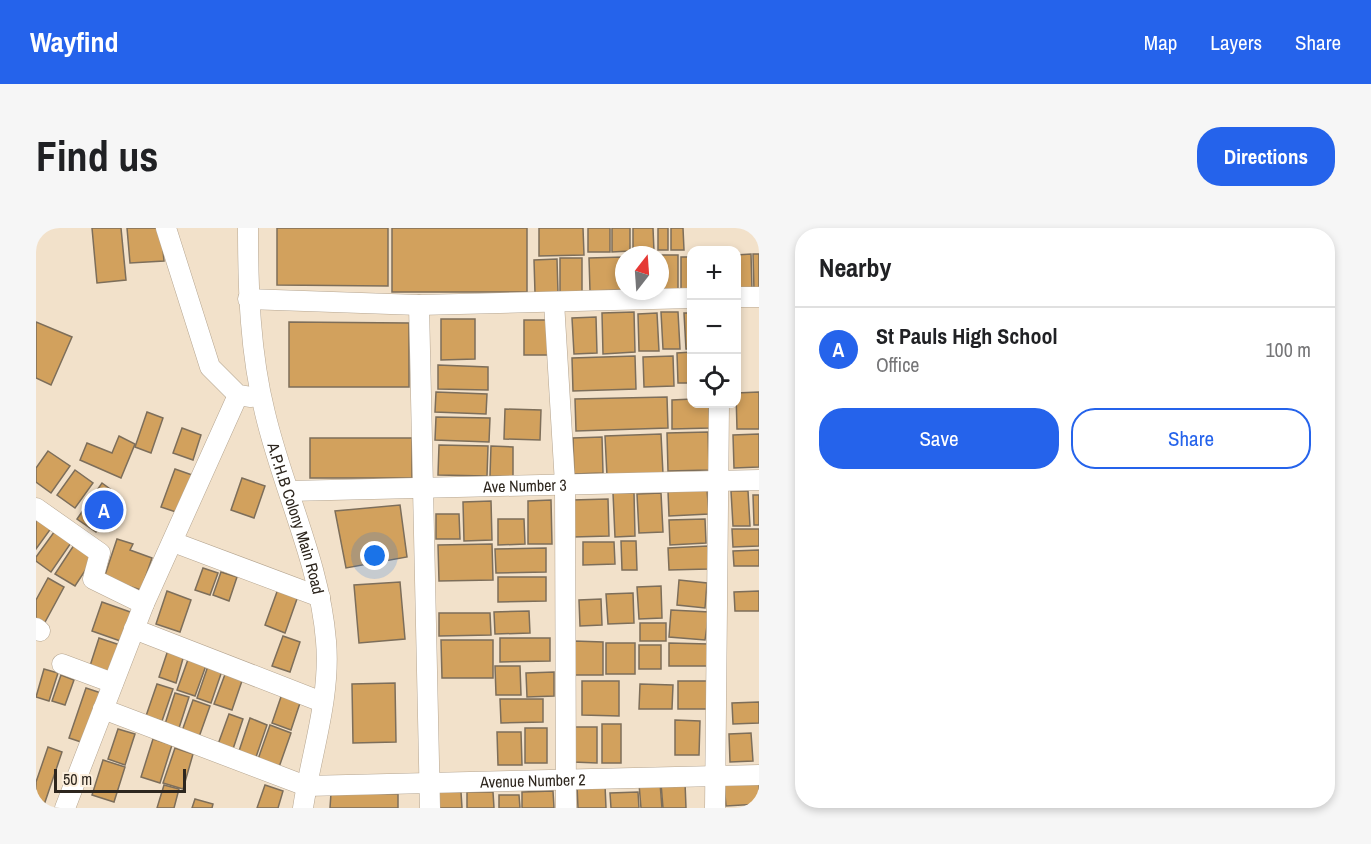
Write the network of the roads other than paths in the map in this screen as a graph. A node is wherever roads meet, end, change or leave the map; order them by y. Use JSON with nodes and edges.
{"nodes":[{"id":1,"x":166,"y":228,"type":"edge"},
{"id":2,"x":249,"y":228,"type":"edge"},
{"id":3,"x":741,"y":297,"type":"edge"},
{"id":4,"x":759,"y":297,"type":"edge"},
{"id":5,"x":687,"y":298,"type":"edge"},
{"id":6,"x":248,"y":299,"type":"junction"},
{"id":7,"x":554,"y":302,"type":"junction"},
{"id":8,"x":419,"y":305,"type":"junction"},
{"id":9,"x":238,"y":395,"type":"junction"},
{"id":10,"x":263,"y":400,"type":"junction"},
{"id":11,"x":719,"y":408,"type":"edge"},
{"id":12,"x":759,"y":480,"type":"edge"},
{"id":13,"x":719,"y":481,"type":"junction"},
{"id":14,"x":565,"y":484,"type":"junction"},
{"id":15,"x":422,"y":488,"type":"junction"},
{"id":16,"x":288,"y":491,"type":"junction"},
{"id":17,"x":36,"y":508,"type":"edge"},
{"id":18,"x":173,"y":542,"type":"junction"},
{"id":19,"x":320,"y":597,"type":"junction"},
{"id":20,"x":144,"y":604,"type":"junction"},
{"id":21,"x":134,"y":629,"type":"junction"},
{"id":22,"x":62,"y":664,"type":"dead end"},
{"id":23,"x":113,"y":683,"type":"junction"},
{"id":24,"x":322,"y":702,"type":"junction"},
{"id":25,"x":103,"y":709,"type":"junction"},
{"id":26,"x":759,"y":775,"type":"edge"},
{"id":27,"x":714,"y":777,"type":"junction"},
{"id":28,"x":565,"y":781,"type":"junction"},
{"id":29,"x":430,"y":785,"type":"junction"},
{"id":30,"x":306,"y":786,"type":"junction"},
{"id":31,"x":71,"y":806,"type":"edge"},
{"id":32,"x":303,"y":808,"type":"edge"},
{"id":33,"x":430,"y":808,"type":"edge"},
{"id":34,"x":566,"y":808,"type":"edge"},
{"id":35,"x":715,"y":808,"type":"edge"}],
"edges":[{"from":1,"to":9,"type":"street"},
{"from":2,"to":6,"type":"street","name":"A.P.H.B Colony Main Road"},
{"from":3,"to":4,"type":"street"},
{"from":5,"to":7,"type":"street"},
{"from":6,"to":8,"type":"street"},
{"from":6,"to":10,"type":"street","name":"A.P.H.B Colony Main Road"},
{"from":7,"to":8,"type":"street"},
{"from":7,"to":14,"type":"street"},
{"from":8,"to":15,"type":"street"},
{"from":9,"to":10,"type":"street"},
{"from":9,"to":18,"type":"street"},
{"from":10,"to":16,"type":"street","name":"A.P.H.B Colony Main Road"},
{"from":11,"to":13,"type":"street"},
{"from":12,"to":13,"type":"street","name":"Ave Number 3"},
{"from":13,"to":14,"type":"street","name":"Ave Number 3"},
{"from":13,"to":27,"type":"street"},
{"from":14,"to":15,"type":"street","name":"Ave Number 3"},
{"from":14,"to":28,"type":"street"},
{"from":15,"to":16,"type":"street","name":"Ave Number 3"},
{"from":15,"to":29,"type":"street"},
{"from":16,"to":19,"type":"street","name":"A.P.H.B Colony Main Road"},
{"from":17,"to":20,"type":"street"},
{"from":18,"to":19,"type":"street"},
{"from":18,"to":20,"type":"street"},
{"from":19,"to":24,"type":"street","name":"A.P.H.B Colony Main Road"},
{"from":20,"to":21,"type":"street"},
{"from":21,"to":23,"type":"street"},
{"from":21,"to":24,"type":"street"},
{"from":22,"to":23,"type":"street"},
{"from":23,"to":25,"type":"street"},
{"from":24,"to":30,"type":"street","name":"A.P.H.B Colony Main Road"},
{"from":25,"to":30,"type":"street"},
{"from":25,"to":31,"type":"street"},
{"from":26,"to":27,"type":"street","name":"Avenue Number 2"},
{"from":27,"to":28,"type":"street","name":"Avenue Number 2"},
{"from":27,"to":35,"type":"street"},
{"from":28,"to":29,"type":"street","name":"Avenue Number 2"},
{"from":28,"to":34,"type":"street"},
{"from":29,"to":30,"type":"street","name":"Avenue Number 2"},
{"from":29,"to":33,"type":"street"},
{"from":30,"to":32,"type":"street","name":"A.P.H.B Colony Main Road"}]}
